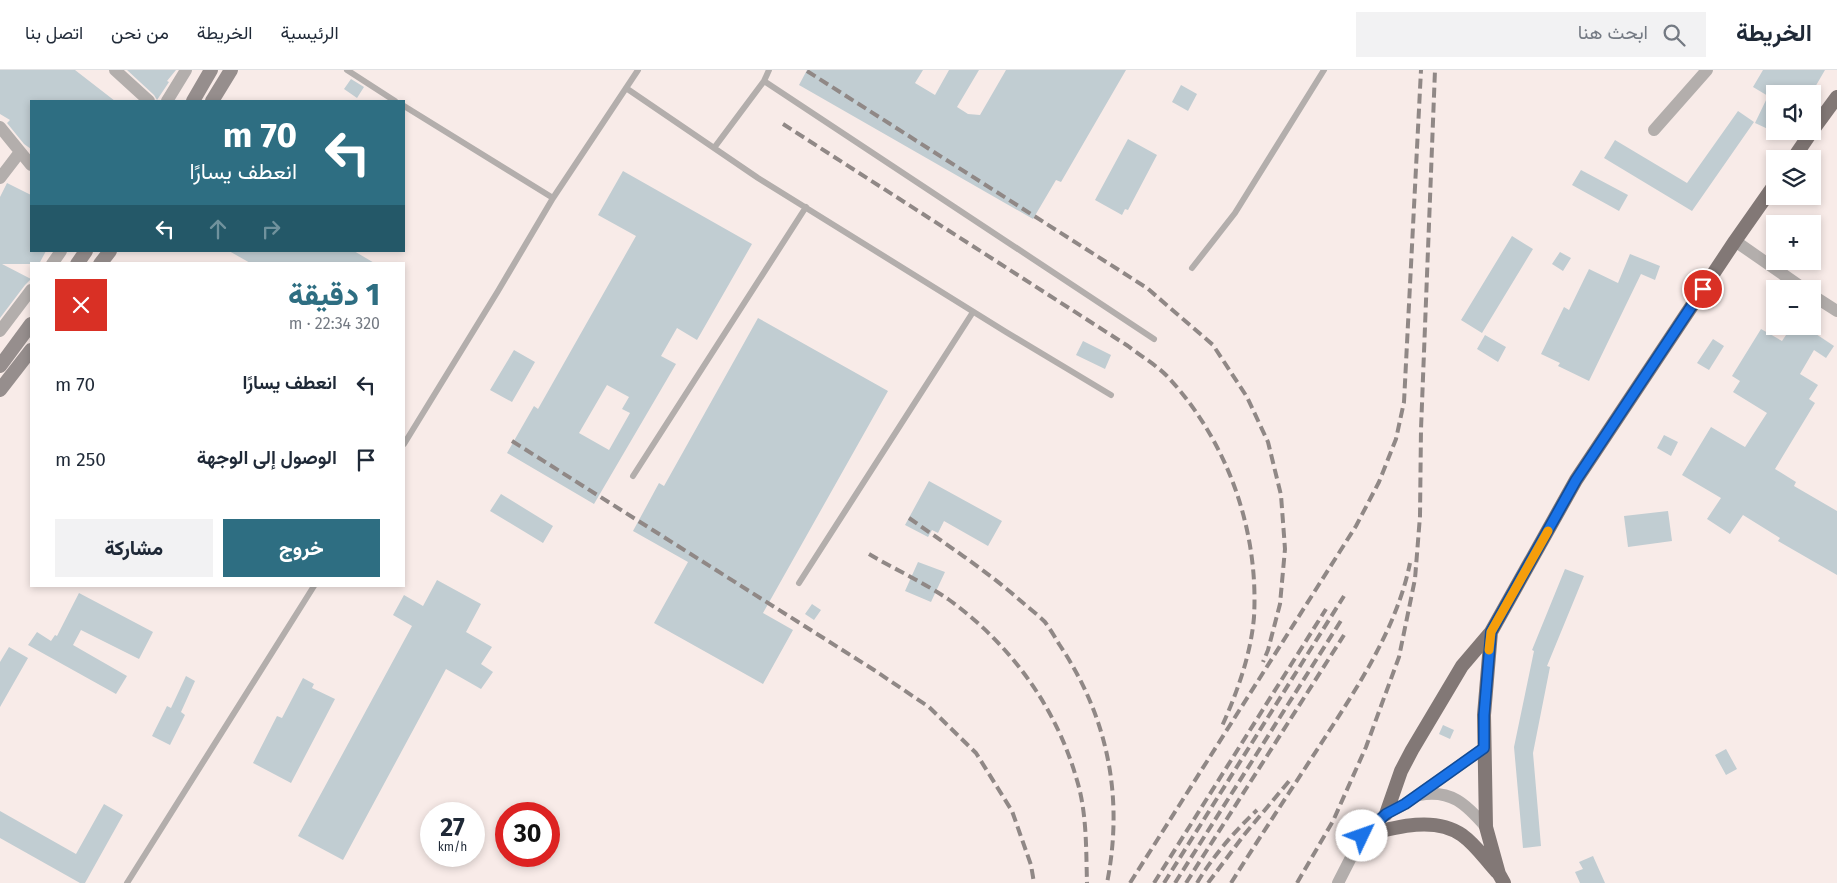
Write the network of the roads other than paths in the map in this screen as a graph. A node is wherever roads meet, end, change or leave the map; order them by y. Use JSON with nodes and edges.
{"nodes":[{"id":1,"x":115,"y":70,"type":"edge"},
{"id":2,"x":186,"y":70,"type":"edge"},
{"id":3,"x":211,"y":70,"type":"edge"},
{"id":4,"x":231,"y":70,"type":"edge"},
{"id":5,"x":347,"y":70,"type":"edge"},
{"id":6,"x":638,"y":70,"type":"edge"},
{"id":7,"x":769,"y":70,"type":"edge"},
{"id":8,"x":1324,"y":70,"type":"edge"},
{"id":9,"x":1706,"y":70,"type":"edge"},
{"id":10,"x":764,"y":81,"type":"junction"},
{"id":11,"x":626,"y":88,"type":"junction"},
{"id":12,"x":1837,"y":96,"type":"edge"},
{"id":13,"x":148,"y":100,"type":"edge"},
{"id":14,"x":168,"y":100,"type":"edge"},
{"id":15,"x":194,"y":100,"type":"edge"},
{"id":16,"x":213,"y":100,"type":"edge"},
{"id":17,"x":393,"y":100,"type":"edge"},
{"id":18,"x":405,"y":107,"type":"edge"},
{"id":19,"x":1821,"y":118,"type":"edge"},
{"id":20,"x":0,"y":127,"type":"edge"},
{"id":21,"x":1654,"y":130,"type":"dead end"},
{"id":22,"x":714,"y":148,"type":"junction"},
{"id":23,"x":20,"y":152,"type":"junction"},
{"id":24,"x":30,"y":164,"type":"edge"},
{"id":25,"x":0,"y":178,"type":"edge"},
{"id":26,"x":1766,"y":197,"type":"edge"},
{"id":27,"x":553,"y":198,"type":"junction"},
{"id":28,"x":806,"y":207,"type":"junction"},
{"id":29,"x":1735,"y":241,"type":"junction"},
{"id":30,"x":61,"y":252,"type":"edge"},
{"id":31,"x":109,"y":252,"type":"edge"},
{"id":32,"x":54,"y":262,"type":"edge"},
{"id":33,"x":102,"y":262,"type":"edge"},
{"id":34,"x":1192,"y":268,"type":"dead end"},
{"id":35,"x":1791,"y":280,"type":"edge"},
{"id":36,"x":30,"y":291,"type":"edge"},
{"id":37,"x":1821,"y":300,"type":"edge"},
{"id":38,"x":973,"y":312,"type":"junction"},
{"id":39,"x":1837,"y":312,"type":"edge"},
{"id":40,"x":30,"y":325,"type":"edge"},
{"id":41,"x":0,"y":331,"type":"edge"},
{"id":42,"x":1154,"y":340,"type":"dead end"},
{"id":43,"x":30,"y":351,"type":"edge"},
{"id":44,"x":0,"y":366,"type":"edge"},
{"id":45,"x":0,"y":390,"type":"edge"},
{"id":46,"x":1111,"y":395,"type":"dead end"},
{"id":47,"x":405,"y":442,"type":"edge"},
{"id":48,"x":633,"y":476,"type":"dead end"},
{"id":49,"x":799,"y":583,"type":"dead end"},
{"id":50,"x":313,"y":587,"type":"edge"},
{"id":51,"x":1491,"y":632,"type":"junction"},
{"id":52,"x":1484,"y":748,"type":"junction"},
{"id":53,"x":1418,"y":796,"type":"junction"},
{"id":54,"x":1386,"y":814,"type":"junction"},
{"id":55,"x":1486,"y":827,"type":"junction"},
{"id":56,"x":1362,"y":836,"type":"junction"},
{"id":57,"x":1502,"y":880,"type":"edge"},
{"id":58,"x":127,"y":883,"type":"edge"},
{"id":59,"x":1338,"y":883,"type":"edge"}],
"edges":[{"from":1,"to":13,"type":"street"},
{"from":2,"to":14,"type":"street"},
{"from":3,"to":15,"type":"main road"},
{"from":4,"to":16,"type":"main road"},
{"from":5,"to":17,"type":"lane"},
{"from":6,"to":11,"type":"lane"},
{"from":7,"to":10,"type":"lane"},
{"from":8,"to":34,"type":"lane"},
{"from":9,"to":21,"type":"street"},
{"from":10,"to":22,"type":"lane"},
{"from":10,"to":42,"type":"lane"},
{"from":11,"to":22,"type":"lane"},
{"from":11,"to":27,"type":"lane"},
{"from":12,"to":19,"type":"main road"},
{"from":18,"to":27,"type":"lane"},
{"from":20,"to":23,"type":"street"},
{"from":22,"to":28,"type":"lane"},
{"from":23,"to":24,"type":"street"},
{"from":23,"to":25,"type":"street"},
{"from":26,"to":29,"type":"main road"},
{"from":27,"to":47,"type":"lane"},
{"from":28,"to":38,"type":"lane"},
{"from":28,"to":48,"type":"lane"},
{"from":29,"to":35,"type":"street"},
{"from":29,"to":51,"type":"main road"},
{"from":30,"to":32,"type":"street"},
{"from":31,"to":33,"type":"main road"},
{"from":36,"to":41,"type":"street"},
{"from":37,"to":39,"type":"street"},
{"from":38,"to":46,"type":"lane"},
{"from":38,"to":49,"type":"lane"},
{"from":40,"to":44,"type":"main road"},
{"from":43,"to":45,"type":"main road"},
{"from":50,"to":58,"type":"lane"},
{"from":51,"to":52,"type":"main road"},
{"from":51,"to":54,"type":"main road"},
{"from":52,"to":53,"type":"street"},
{"from":52,"to":55,"type":"main road"},
{"from":53,"to":54,"type":"street"},
{"from":53,"to":55,"type":"street"},
{"from":54,"to":56,"type":"street"},
{"from":55,"to":57,"type":"main road"},
{"from":56,"to":57,"type":"main road"},
{"from":56,"to":59,"type":"street"}]}
